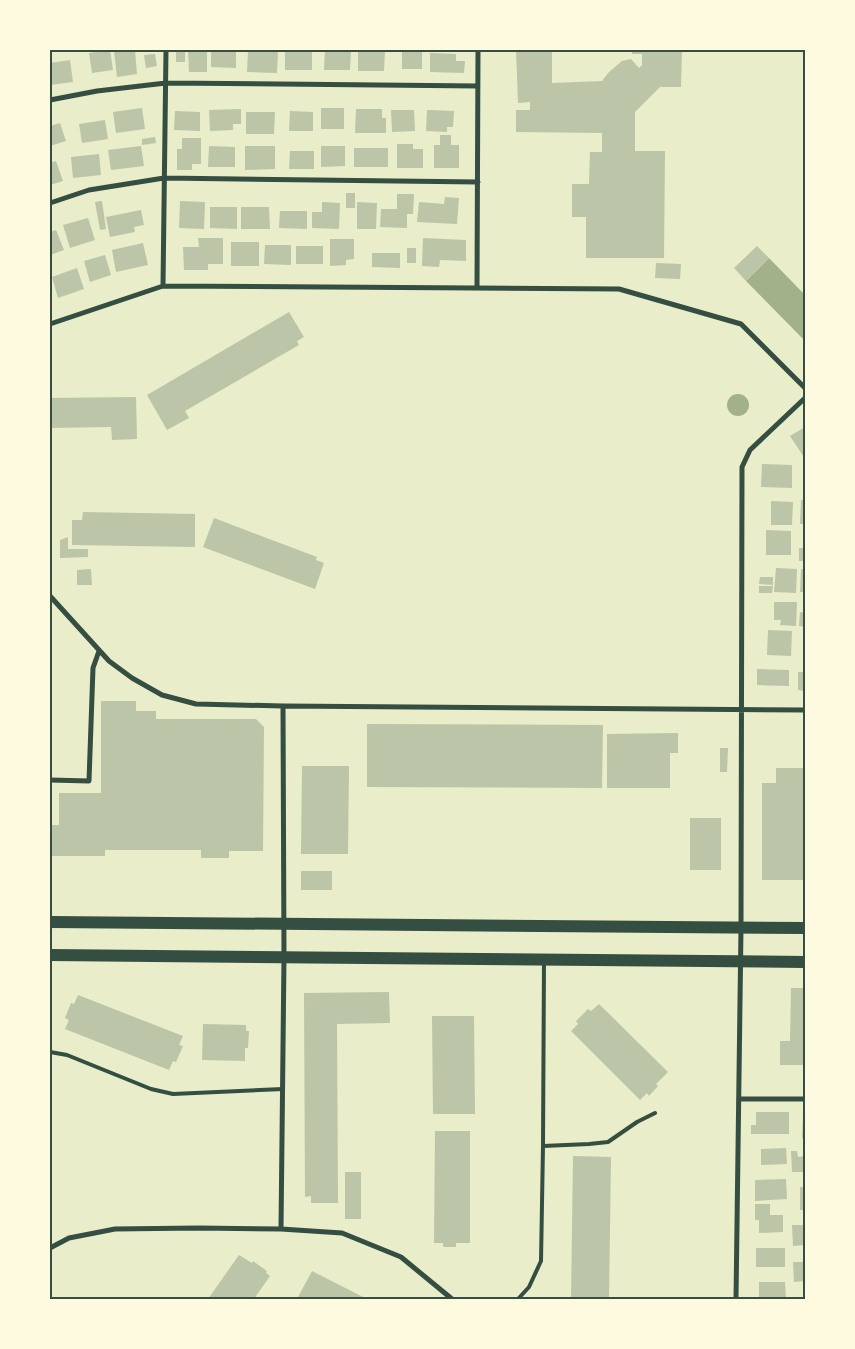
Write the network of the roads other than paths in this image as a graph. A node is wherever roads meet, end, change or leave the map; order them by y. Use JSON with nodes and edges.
{"nodes":[{"id":1,"x":166,"y":50,"type":"edge"},
{"id":2,"x":478,"y":50,"type":"edge"},
{"id":3,"x":166,"y":83,"type":"junction"},
{"id":4,"x":478,"y":86,"type":"junction"},
{"id":5,"x":50,"y":100,"type":"edge"},
{"id":6,"x":164,"y":178,"type":"junction"},
{"id":7,"x":478,"y":182,"type":"junction"},
{"id":8,"x":50,"y":204,"type":"edge"},
{"id":9,"x":163,"y":286,"type":"junction"},
{"id":10,"x":477,"y":288,"type":"junction"},
{"id":11,"x":50,"y":324,"type":"edge"},
{"id":12,"x":805,"y":388,"type":"edge"},
{"id":13,"x":805,"y":398,"type":"edge"},
{"id":14,"x":50,"y":596,"type":"edge"},
{"id":15,"x":100,"y":651,"type":"junction"},
{"id":16,"x":283,"y":706,"type":"junction"},
{"id":17,"x":742,"y":709,"type":"junction"},
{"id":18,"x":805,"y":710,"type":"edge"},
{"id":19,"x":50,"y":780,"type":"edge"},
{"id":20,"x":50,"y":922,"type":"edge"},
{"id":21,"x":284,"y":924,"type":"junction"},
{"id":22,"x":741,"y":928,"type":"junction"},
{"id":23,"x":805,"y":928,"type":"edge"},
{"id":24,"x":50,"y":956,"type":"edge"},
{"id":25,"x":284,"y":957,"type":"junction"},
{"id":26,"x":544,"y":959,"type":"junction"},
{"id":27,"x":740,"y":961,"type":"junction"},
{"id":28,"x":805,"y":962,"type":"edge"},
{"id":29,"x":50,"y":1052,"type":"edge"},
{"id":30,"x":283,"y":1089,"type":"junction"},
{"id":31,"x":739,"y":1099,"type":"junction"},
{"id":32,"x":805,"y":1099,"type":"edge"},
{"id":33,"x":655,"y":1112,"type":"dead end"},
{"id":34,"x":543,"y":1146,"type":"junction"},
{"id":35,"x":281,"y":1229,"type":"junction"},
{"id":36,"x":50,"y":1248,"type":"edge"},
{"id":37,"x":452,"y":1299,"type":"edge"},
{"id":38,"x":518,"y":1299,"type":"edge"},
{"id":39,"x":736,"y":1299,"type":"edge"}],
"edges":[{"from":1,"to":3,"type":"street"},
{"from":2,"to":4,"type":"street"},
{"from":3,"to":4,"type":"street"},
{"from":3,"to":5,"type":"street"},
{"from":3,"to":6,"type":"street"},
{"from":4,"to":7,"type":"street"},
{"from":6,"to":7,"type":"street"},
{"from":6,"to":8,"type":"street"},
{"from":6,"to":9,"type":"street"},
{"from":7,"to":10,"type":"street"},
{"from":9,"to":10,"type":"street"},
{"from":9,"to":11,"type":"street"},
{"from":10,"to":12,"type":"street"},
{"from":13,"to":17,"type":"street"},
{"from":14,"to":15,"type":"street"},
{"from":15,"to":16,"type":"street"},
{"from":15,"to":19,"type":"street"},
{"from":16,"to":17,"type":"street"},
{"from":16,"to":21,"type":"street"},
{"from":17,"to":18,"type":"street"},
{"from":17,"to":22,"type":"street"},
{"from":20,"to":21,"type":"main road"},
{"from":21,"to":22,"type":"main road"},
{"from":21,"to":25,"type":"street"},
{"from":22,"to":23,"type":"main road"},
{"from":22,"to":27,"type":"street"},
{"from":24,"to":25,"type":"main road"},
{"from":25,"to":26,"type":"main road"},
{"from":25,"to":30,"type":"street"},
{"from":26,"to":27,"type":"main road"},
{"from":26,"to":34,"type":"lane"},
{"from":27,"to":28,"type":"main road"},
{"from":27,"to":31,"type":"street"},
{"from":29,"to":30,"type":"lane"},
{"from":30,"to":35,"type":"street"},
{"from":31,"to":32,"type":"street"},
{"from":31,"to":39,"type":"street"},
{"from":33,"to":34,"type":"lane"},
{"from":34,"to":38,"type":"lane"},
{"from":35,"to":36,"type":"street"},
{"from":35,"to":37,"type":"street"}]}
